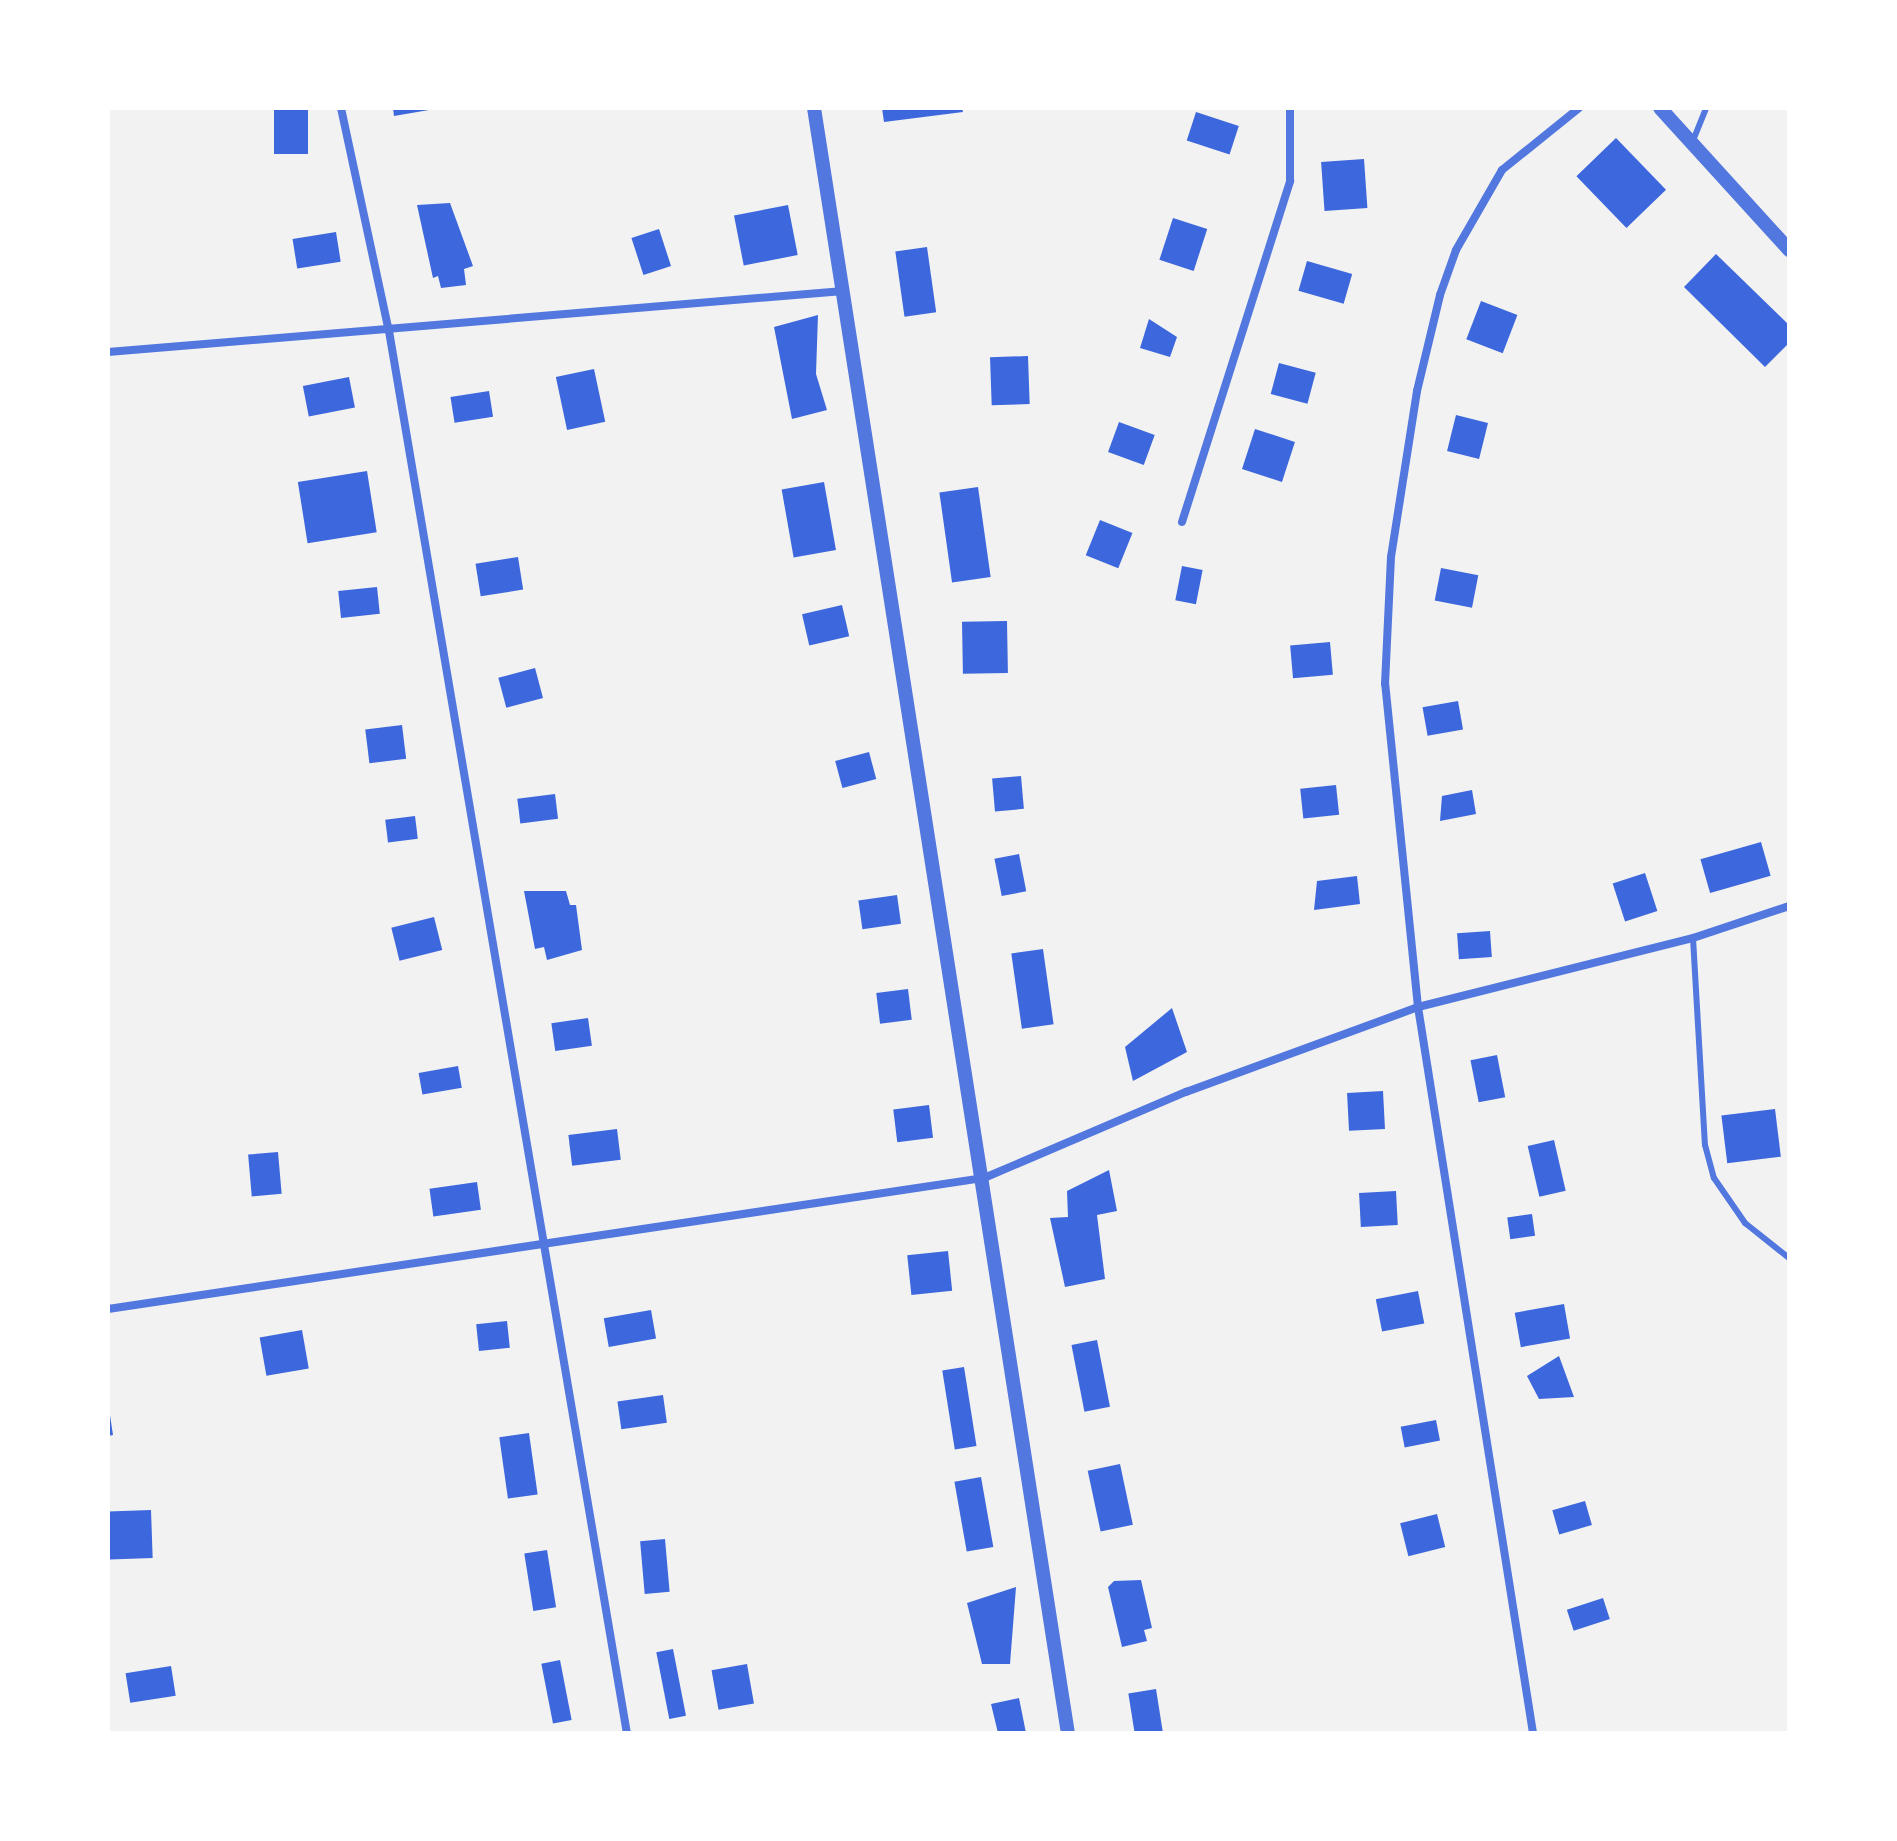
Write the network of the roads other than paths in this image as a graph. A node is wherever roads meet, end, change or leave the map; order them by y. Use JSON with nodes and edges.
{"nodes":[{"id":1,"x":341,"y":108,"type":"edge"},
{"id":2,"x":814,"y":108,"type":"edge"},
{"id":3,"x":1290,"y":108,"type":"edge"},
{"id":4,"x":1579,"y":108,"type":"edge"},
{"id":5,"x":1660,"y":108,"type":"edge"},
{"id":6,"x":1706,"y":108,"type":"edge"},
{"id":7,"x":1692,"y":143,"type":"junction"},
{"id":8,"x":1789,"y":250,"type":"edge"},
{"id":9,"x":843,"y":291,"type":"junction"},
{"id":10,"x":389,"y":331,"type":"junction"},
{"id":11,"x":108,"y":352,"type":"edge"},
{"id":12,"x":1182,"y":522,"type":"dead end"},
{"id":13,"x":1789,"y":906,"type":"edge"},
{"id":14,"x":1693,"y":938,"type":"junction"},
{"id":15,"x":1418,"y":1007,"type":"junction"},
{"id":16,"x":984,"y":1178,"type":"junction"},
{"id":17,"x":544,"y":1243,"type":"junction"},
{"id":18,"x":1789,"y":1258,"type":"edge"},
{"id":19,"x":108,"y":1309,"type":"edge"},
{"id":20,"x":627,"y":1733,"type":"edge"},
{"id":21,"x":1068,"y":1733,"type":"edge"},
{"id":22,"x":1533,"y":1733,"type":"edge"}],
"edges":[{"from":1,"to":10,"type":"street"},
{"from":2,"to":9,"type":"street"},
{"from":3,"to":12,"type":"street"},
{"from":4,"to":15,"type":"street"},
{"from":5,"to":7,"type":"street"},
{"from":6,"to":7,"type":"lane"},
{"from":7,"to":8,"type":"street"},
{"from":9,"to":10,"type":"street"},
{"from":9,"to":16,"type":"street"},
{"from":10,"to":11,"type":"street"},
{"from":10,"to":17,"type":"street"},
{"from":13,"to":14,"type":"street"},
{"from":14,"to":15,"type":"street"},
{"from":14,"to":18,"type":"lane"},
{"from":15,"to":16,"type":"street"},
{"from":15,"to":22,"type":"street"},
{"from":16,"to":17,"type":"street"},
{"from":16,"to":21,"type":"street"},
{"from":17,"to":19,"type":"street"},
{"from":17,"to":20,"type":"street"}]}
